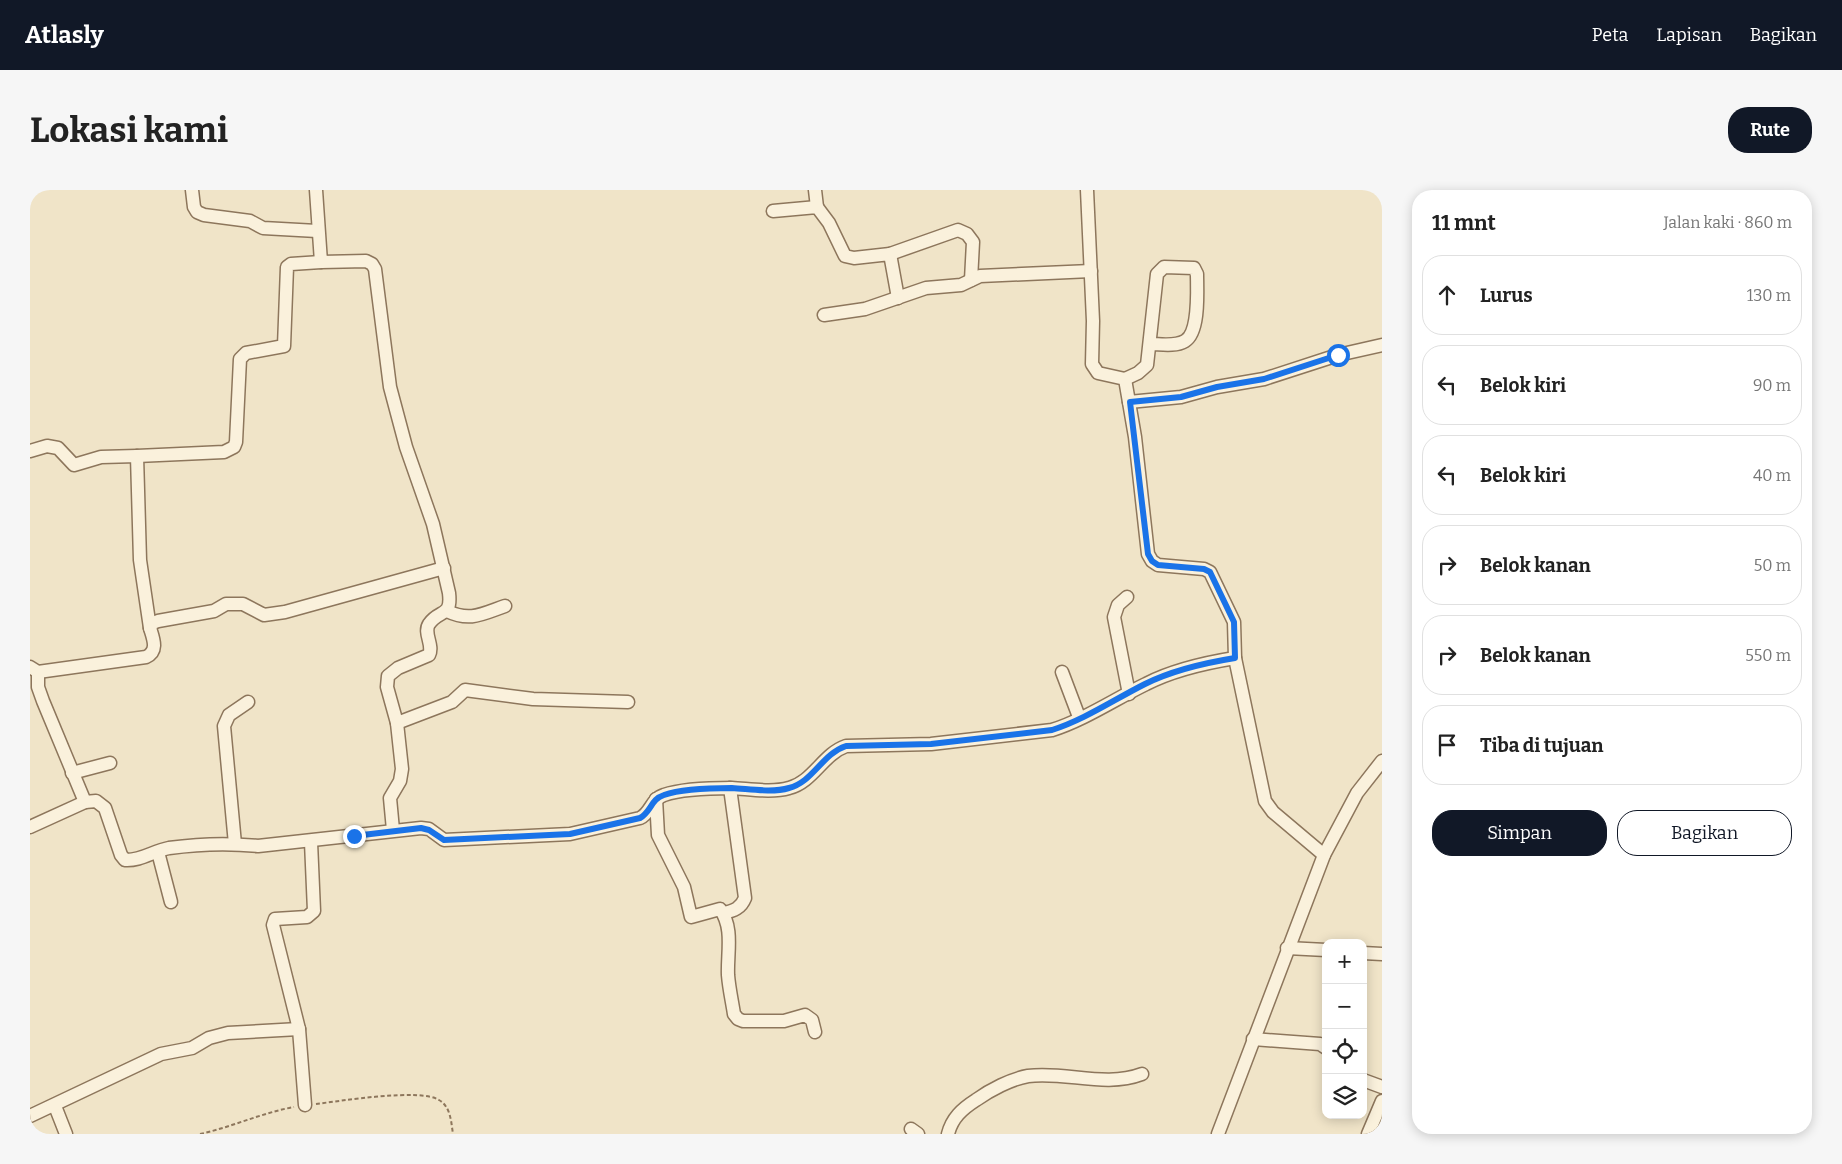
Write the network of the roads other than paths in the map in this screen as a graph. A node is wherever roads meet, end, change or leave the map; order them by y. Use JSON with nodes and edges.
{"nodes":[{"id":1,"x":192,"y":190,"type":"edge"},
{"id":2,"x":316,"y":190,"type":"edge"},
{"id":3,"x":815,"y":190,"type":"edge"},
{"id":4,"x":1087,"y":190,"type":"edge"},
{"id":5,"x":817,"y":207,"type":"junction"},
{"id":6,"x":773,"y":211,"type":"dead end"},
{"id":7,"x":317,"y":231,"type":"junction"},
{"id":8,"x":890,"y":254,"type":"junction"},
{"id":9,"x":321,"y":262,"type":"junction"},
{"id":10,"x":1091,"y":271,"type":"junction"},
{"id":11,"x":971,"y":280,"type":"junction"},
{"id":12,"x":898,"y":298,"type":"junction"},
{"id":13,"x":824,"y":315,"type":"dead end"},
{"id":14,"x":1150,"y":344,"type":"junction"},
{"id":15,"x":1382,"y":345,"type":"edge"},
{"id":16,"x":1125,"y":379,"type":"junction"},
{"id":17,"x":1130,"y":402,"type":"junction"},
{"id":18,"x":30,"y":451,"type":"edge"},
{"id":19,"x":137,"y":456,"type":"junction"},
{"id":20,"x":444,"y":568,"type":"junction"},
{"id":21,"x":1127,"y":597,"type":"dead end"},
{"id":22,"x":505,"y":606,"type":"dead end"},
{"id":23,"x":447,"y":611,"type":"junction"},
{"id":24,"x":150,"y":628,"type":"junction"},
{"id":25,"x":1235,"y":658,"type":"junction"},
{"id":26,"x":34,"y":669,"type":"edge"},
{"id":27,"x":1062,"y":672,"type":"dead end"},
{"id":28,"x":1129,"y":694,"type":"junction"},
{"id":29,"x":248,"y":702,"type":"dead end"},
{"id":30,"x":628,"y":702,"type":"dead end"},
{"id":31,"x":1079,"y":717,"type":"junction"},
{"id":32,"x":397,"y":723,"type":"junction"},
{"id":33,"x":1382,"y":761,"type":"edge"},
{"id":34,"x":110,"y":763,"type":"dead end"},
{"id":35,"x":72,"y":773,"type":"junction"},
{"id":36,"x":730,"y":788,"type":"junction"},
{"id":37,"x":656,"y":799,"type":"junction"},
{"id":38,"x":85,"y":802,"type":"junction"},
{"id":39,"x":30,"y":827,"type":"edge"},
{"id":40,"x":393,"y":830,"type":"junction"},
{"id":41,"x":311,"y":842,"type":"junction"},
{"id":42,"x":235,"y":844,"type":"junction"},
{"id":43,"x":158,"y":852,"type":"junction"},
{"id":44,"x":1324,"y":855,"type":"junction"},
{"id":45,"x":171,"y":902,"type":"dead end"},
{"id":46,"x":723,"y":913,"type":"junction"},
{"id":47,"x":1287,"y":948,"type":"junction"},
{"id":48,"x":1322,"y":950,"type":"edge"},
{"id":49,"x":1367,"y":953,"type":"edge"},
{"id":50,"x":1382,"y":954,"type":"edge"},
{"id":51,"x":299,"y":1028,"type":"junction"},
{"id":52,"x":815,"y":1032,"type":"dead end"},
{"id":53,"x":1253,"y":1039,"type":"junction"},
{"id":54,"x":1322,"y":1045,"type":"edge"},
{"id":55,"x":1142,"y":1074,"type":"dead end"},
{"id":56,"x":1367,"y":1081,"type":"edge"},
{"id":57,"x":1382,"y":1087,"type":"edge"},
{"id":58,"x":1382,"y":1101,"type":"edge"},
{"id":59,"x":305,"y":1105,"type":"road end"},
{"id":60,"x":55,"y":1106,"type":"junction"},
{"id":61,"x":30,"y":1116,"type":"edge"},
{"id":62,"x":66,"y":1134,"type":"edge"},
{"id":63,"x":948,"y":1134,"type":"edge"},
{"id":64,"x":1218,"y":1134,"type":"edge"},
{"id":65,"x":1368,"y":1134,"type":"edge"}],
"edges":[{"from":1,"to":7,"type":"street"},
{"from":2,"to":7,"type":"street"},
{"from":3,"to":5,"type":"street"},
{"from":4,"to":10,"type":"street"},
{"from":5,"to":6,"type":"street"},
{"from":5,"to":8,"type":"street"},
{"from":7,"to":9,"type":"street"},
{"from":8,"to":11,"type":"street"},
{"from":8,"to":12,"type":"street"},
{"from":9,"to":19,"type":"street"},
{"from":9,"to":20,"type":"street"},
{"from":10,"to":11,"type":"street"},
{"from":10,"to":16,"type":"street"},
{"from":11,"to":12,"type":"street"},
{"from":12,"to":13,"type":"street"},
{"from":14,"to":14,"type":"street"},
{"from":14,"to":16,"type":"street"},
{"from":15,"to":17,"type":"street"},
{"from":16,"to":17,"type":"street"},
{"from":17,"to":25,"type":"street"},
{"from":18,"to":19,"type":"street"},
{"from":19,"to":24,"type":"street"},
{"from":20,"to":23,"type":"street"},
{"from":20,"to":24,"type":"street"},
{"from":21,"to":28,"type":"street"},
{"from":22,"to":23,"type":"street"},
{"from":23,"to":32,"type":"street"},
{"from":24,"to":26,"type":"street"},
{"from":25,"to":28,"type":"street"},
{"from":25,"to":44,"type":"street"},
{"from":26,"to":35,"type":"street"},
{"from":27,"to":31,"type":"street"},
{"from":28,"to":31,"type":"street"},
{"from":29,"to":42,"type":"street"},
{"from":30,"to":32,"type":"street"},
{"from":31,"to":36,"type":"street"},
{"from":32,"to":40,"type":"street"},
{"from":33,"to":44,"type":"street"},
{"from":34,"to":35,"type":"street"},
{"from":35,"to":38,"type":"street"},
{"from":36,"to":37,"type":"street"},
{"from":36,"to":46,"type":"street"},
{"from":37,"to":40,"type":"street"},
{"from":37,"to":46,"type":"street"},
{"from":38,"to":39,"type":"street"},
{"from":38,"to":43,"type":"street"},
{"from":40,"to":41,"type":"street"},
{"from":41,"to":42,"type":"street"},
{"from":41,"to":51,"type":"street"},
{"from":42,"to":43,"type":"street"},
{"from":43,"to":45,"type":"street"},
{"from":44,"to":47,"type":"street"},
{"from":46,"to":52,"type":"street"},
{"from":47,"to":48,"type":"street"},
{"from":47,"to":53,"type":"street"},
{"from":49,"to":50,"type":"street"},
{"from":51,"to":59,"type":"street"},
{"from":51,"to":60,"type":"street"},
{"from":53,"to":54,"type":"street"},
{"from":53,"to":64,"type":"street"},
{"from":55,"to":63,"type":"street"},
{"from":56,"to":57,"type":"street"},
{"from":58,"to":65,"type":"street"},
{"from":60,"to":61,"type":"street"},
{"from":60,"to":62,"type":"street"}]}
